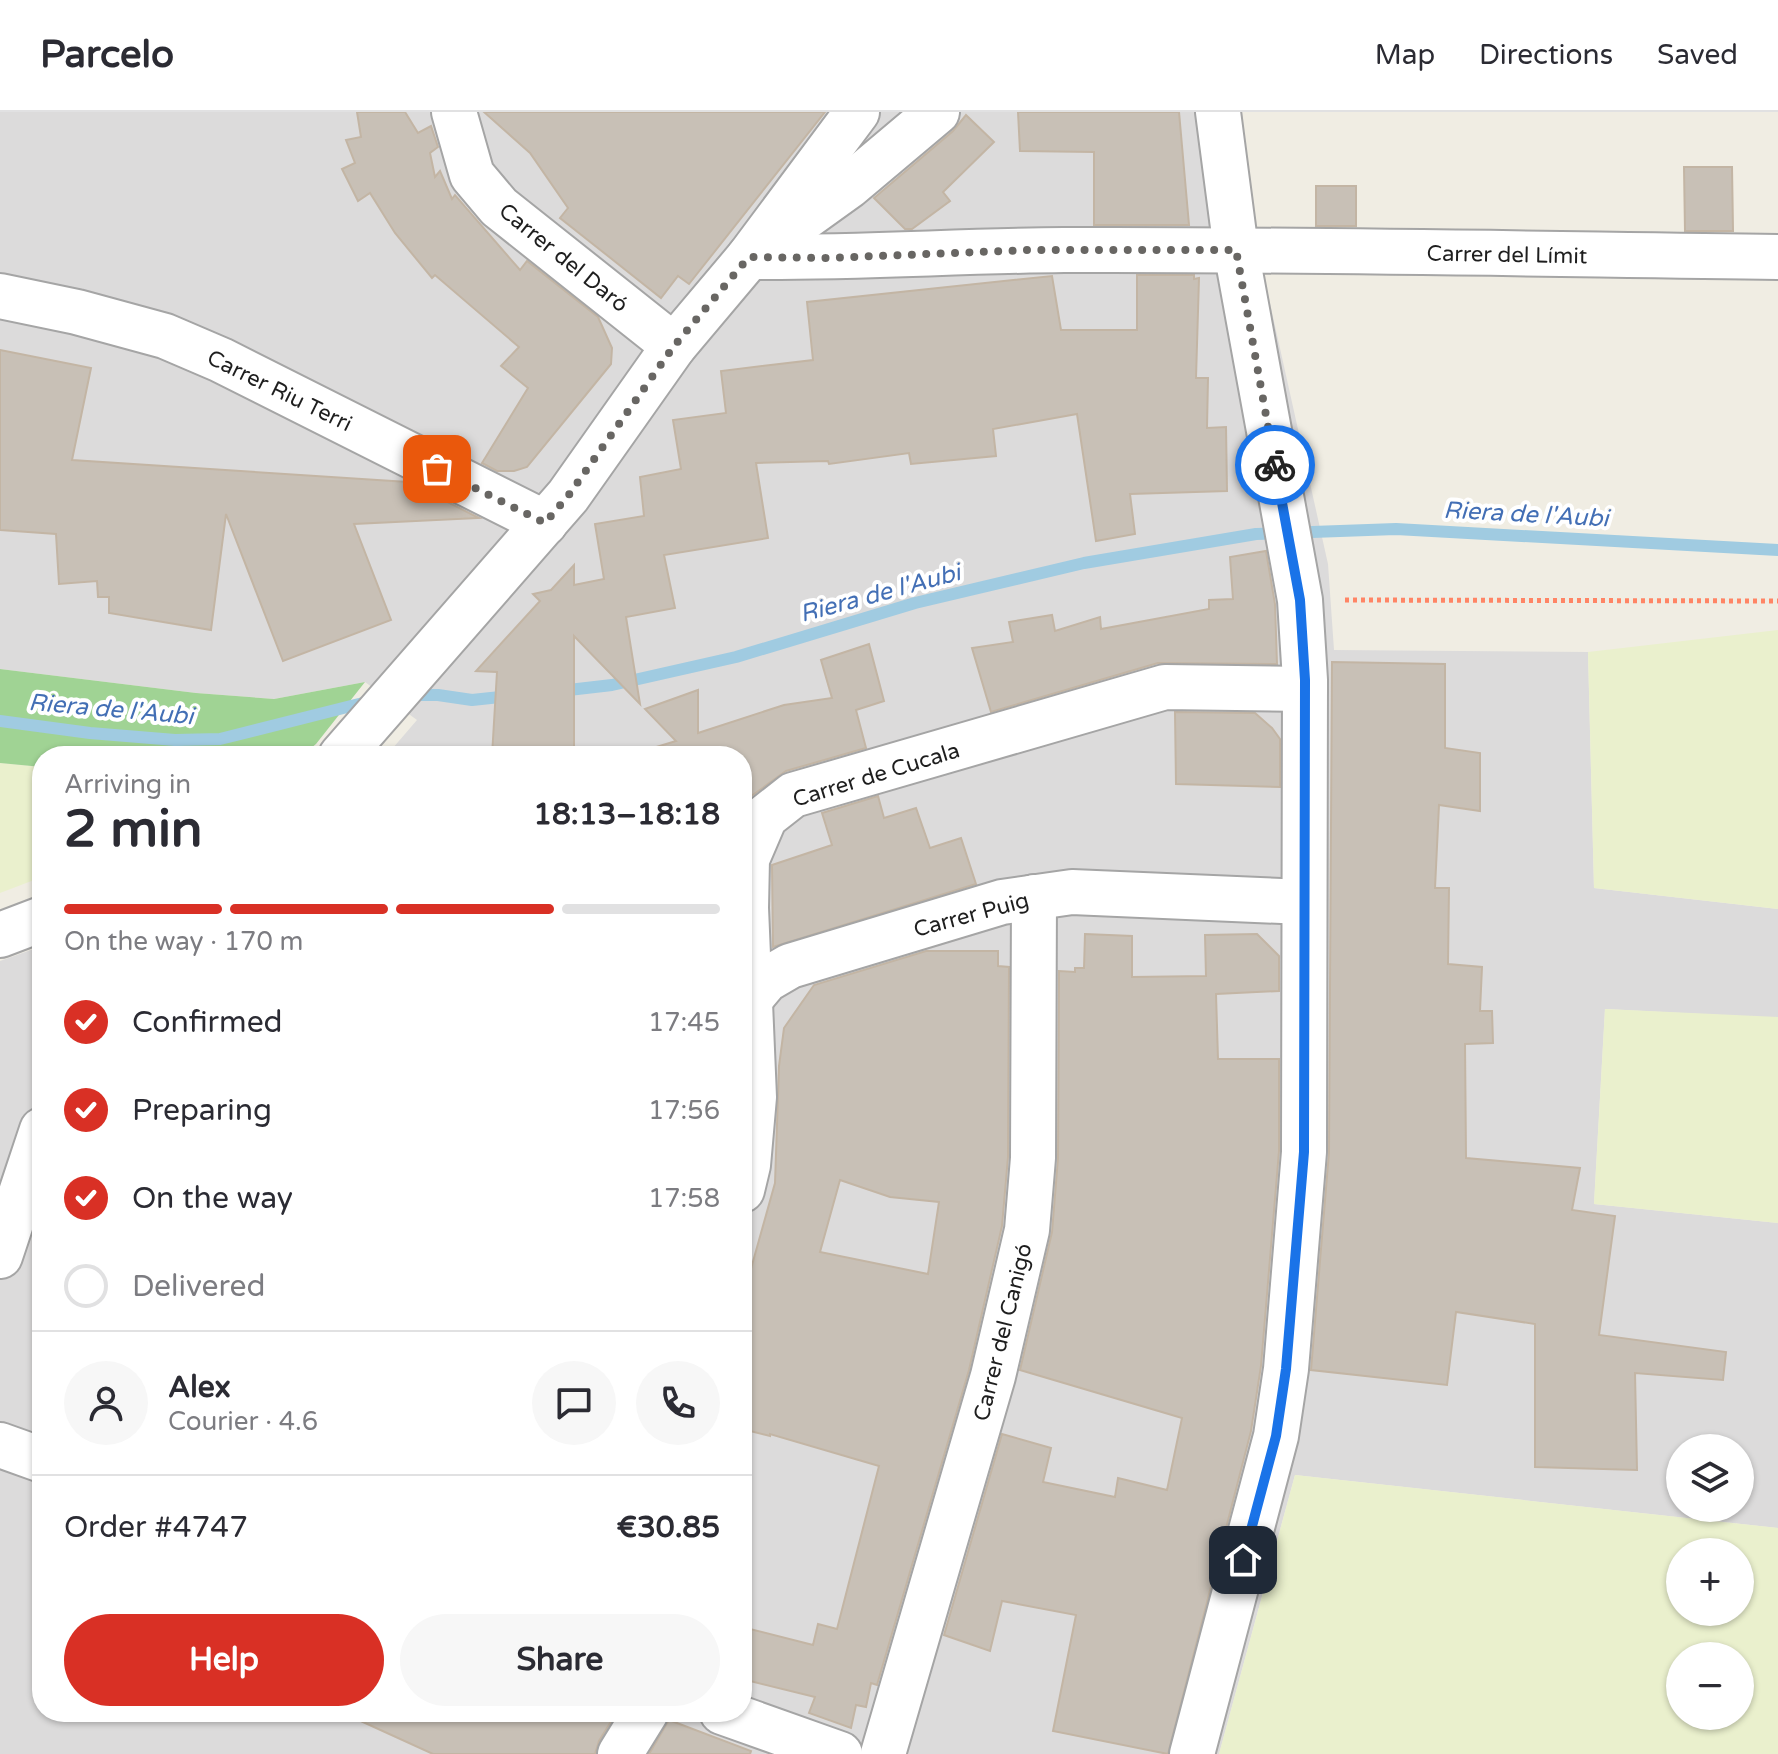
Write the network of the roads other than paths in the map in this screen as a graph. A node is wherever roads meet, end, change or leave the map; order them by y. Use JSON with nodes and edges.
{"nodes":[{"id":1,"x":454,"y":112,"type":"edge"},
{"id":2,"x":857,"y":112,"type":"edge"},
{"id":3,"x":937,"y":112,"type":"edge"},
{"id":4,"x":1218,"y":112,"type":"edge"},
{"id":5,"x":1236,"y":250,"type":"junction"},
{"id":6,"x":749,"y":257,"type":"junction"},
{"id":7,"x":1778,"y":257,"type":"edge"},
{"id":8,"x":0,"y":296,"type":"edge"},
{"id":9,"x":674,"y":346,"type":"junction"},
{"id":10,"x":545,"y":523,"type":"junction"},
{"id":11,"x":1305,"y":689,"type":"junction"},
{"id":12,"x":351,"y":746,"type":"edge"},
{"id":13,"x":752,"y":847,"type":"edge"},
{"id":14,"x":1034,"y":897,"type":"junction"},
{"id":15,"x":1304,"y":902,"type":"junction"},
{"id":16,"x":32,"y":923,"type":"edge"},
{"id":17,"x":0,"y":935,"type":"edge"},
{"id":18,"x":752,"y":997,"type":"edge"},
{"id":19,"x":752,"y":1048,"type":"edge"},
{"id":20,"x":752,"y":1106,"type":"edge"},
{"id":21,"x":32,"y":1160,"type":"edge"},
{"id":22,"x":0,"y":1256,"type":"edge"},
{"id":23,"x":0,"y":1445,"type":"edge"},
{"id":24,"x":32,"y":1456,"type":"edge"},
{"id":25,"x":640,"y":1722,"type":"edge"},
{"id":26,"x":750,"y":1722,"type":"edge"},
{"id":27,"x":620,"y":1754,"type":"edge"},
{"id":28,"x":840,"y":1754,"type":"edge"},
{"id":29,"x":883,"y":1754,"type":"edge"},
{"id":30,"x":1192,"y":1754,"type":"edge"}],
"edges":[{"from":1,"to":9,"type":"street","name":"Carrer del Daró"},
{"from":2,"to":6,"type":"street"},
{"from":3,"to":6,"type":"street"},
{"from":4,"to":5,"type":"street"},
{"from":5,"to":6,"type":"street","name":"Carrer del Límit"},
{"from":5,"to":7,"type":"street","name":"Carrer del Límit"},
{"from":5,"to":11,"type":"street"},
{"from":6,"to":9,"type":"street"},
{"from":8,"to":10,"type":"street","name":"Carrer Riu Terri"},
{"from":9,"to":10,"type":"street"},
{"from":10,"to":12,"type":"street"},
{"from":11,"to":13,"type":"street","name":"Carrer de Cucala"},
{"from":11,"to":15,"type":"street"},
{"from":14,"to":15,"type":"street","name":"Carrer Puig"},
{"from":14,"to":18,"type":"street","name":"Carrer Puig"},
{"from":14,"to":29,"type":"street","name":"Carrer del Canigó"},
{"from":15,"to":30,"type":"street"},
{"from":16,"to":17,"type":"street"},
{"from":19,"to":20,"type":"street","name":"Carrer de Cucala"},
{"from":21,"to":22,"type":"street"},
{"from":23,"to":24,"type":"street"},
{"from":25,"to":27,"type":"street"},
{"from":26,"to":28,"type":"street"}]}
